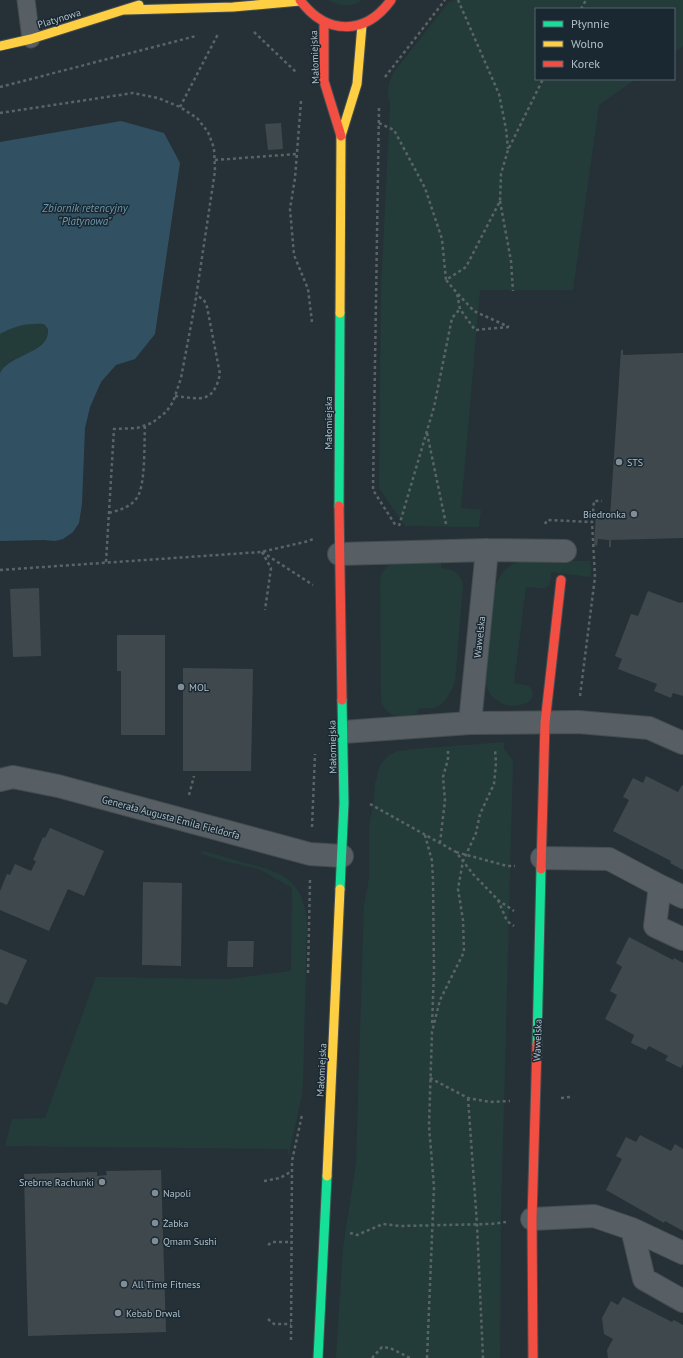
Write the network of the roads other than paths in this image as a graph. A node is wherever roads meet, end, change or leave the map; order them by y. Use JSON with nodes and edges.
{"nodes":[{"id":1,"x":26,"y":0,"type":"edge"},
{"id":2,"x":155,"y":0,"type":"edge"},
{"id":3,"x":391,"y":0,"type":"edge"},
{"id":4,"x":300,"y":1,"type":"edge"},
{"id":5,"x":125,"y":10,"type":"junction"},
{"id":6,"x":324,"y":23,"type":"junction"},
{"id":7,"x":362,"y":25,"type":"junction"},
{"id":8,"x":31,"y":38,"type":"junction"},
{"id":9,"x":0,"y":46,"type":"edge"},
{"id":10,"x":341,"y":136,"type":"junction"},
{"id":11,"x":487,"y":550,"type":"junction"},
{"id":12,"x":565,"y":551,"type":"dead end"},
{"id":13,"x":339,"y":554,"type":"junction"},
{"id":14,"x":560,"y":580,"type":"dead end"},
{"id":15,"x":470,"y":723,"type":"junction"},
{"id":16,"x":545,"y":723,"type":"junction"},
{"id":17,"x":343,"y":732,"type":"junction"},
{"id":18,"x":683,"y":743,"type":"edge"},
{"id":19,"x":0,"y":780,"type":"edge"},
{"id":20,"x":342,"y":856,"type":"junction"},
{"id":21,"x":542,"y":862,"type":"junction"},
{"id":22,"x":660,"y":886,"type":"junction"},
{"id":23,"x":683,"y":897,"type":"edge"},
{"id":24,"x":683,"y":939,"type":"edge"},
{"id":25,"x":532,"y":1219,"type":"junction"},
{"id":26,"x":632,"y":1229,"type":"junction"},
{"id":27,"x":683,"y":1253,"type":"edge"},
{"id":28,"x":683,"y":1302,"type":"edge"},
{"id":29,"x":318,"y":1358,"type":"edge"},
{"id":30,"x":533,"y":1358,"type":"edge"}],
"edges":[{"from":1,"to":8,"type":"lane"},
{"from":2,"to":5,"type":"main road","name":"Platynowa"},
{"from":3,"to":7,"type":"main road"},
{"from":4,"to":5,"type":"main road","name":"Platynowa"},
{"from":4,"to":6,"type":"main road"},
{"from":5,"to":8,"type":"main road","name":"Platynowa"},
{"from":6,"to":7,"type":"main road"},
{"from":6,"to":10,"type":"main road","name":"Małomiejska"},
{"from":7,"to":10,"type":"main road","name":"Małomiejska"},
{"from":8,"to":9,"type":"main road","name":"Platynowa"},
{"from":10,"to":13,"type":"main road","name":"Małomiejska"},
{"from":11,"to":12,"type":"street"},
{"from":11,"to":13,"type":"street"},
{"from":11,"to":15,"type":"street","name":"Wawelska"},
{"from":13,"to":17,"type":"main road","name":"Małomiejska"},
{"from":14,"to":16,"type":"main road","name":"Wawelska"},
{"from":15,"to":16,"type":"street"},
{"from":15,"to":17,"type":"street"},
{"from":16,"to":18,"type":"street"},
{"from":16,"to":21,"type":"main road","name":"Wawelska"},
{"from":17,"to":20,"type":"main road","name":"Małomiejska"},
{"from":19,"to":20,"type":"street","name":"Generała Augusta Emila Fieldorfa"},
{"from":20,"to":29,"type":"main road","name":"Małomiejska"},
{"from":21,"to":22,"type":"street"},
{"from":21,"to":25,"type":"main road","name":"Wawelska"},
{"from":22,"to":23,"type":"street"},
{"from":22,"to":24,"type":"street"},
{"from":25,"to":26,"type":"street"},
{"from":25,"to":30,"type":"main road","name":"Wawelska"},
{"from":26,"to":27,"type":"street"},
{"from":26,"to":28,"type":"street"}]}
